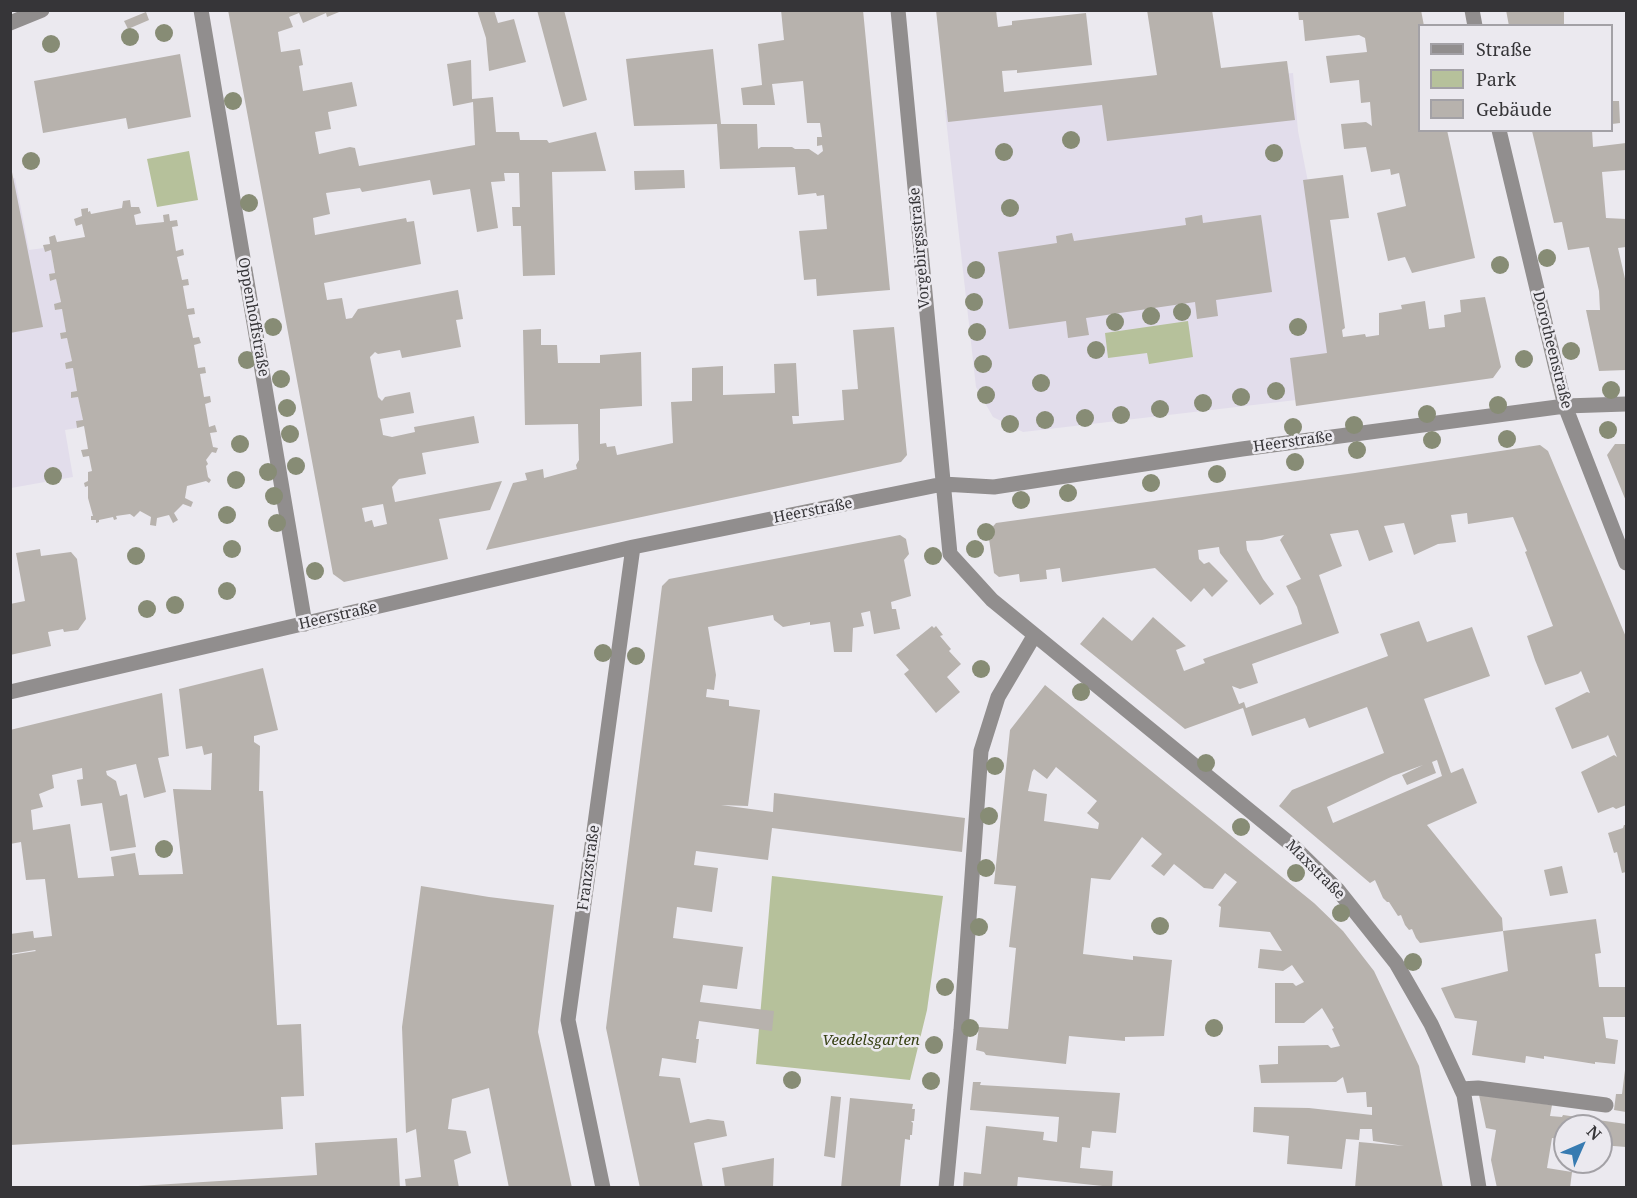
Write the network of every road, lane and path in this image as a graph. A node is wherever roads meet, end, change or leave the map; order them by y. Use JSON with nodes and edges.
{"nodes":[{"id":1,"x":42,"y":10,"type":"edge"},
{"id":2,"x":201,"y":10,"type":"edge"},
{"id":3,"x":898,"y":10,"type":"edge"},
{"id":4,"x":10,"y":23,"type":"edge"},
{"id":5,"x":1499,"y":132,"type":"edge"},
{"id":6,"x":1626,"y":404,"type":"edge"},
{"id":7,"x":1565,"y":406,"type":"junction"},
{"id":8,"x":943,"y":484,"type":"junction"},
{"id":9,"x":633,"y":547,"type":"junction"},
{"id":10,"x":1626,"y":563,"type":"edge"},
{"id":11,"x":305,"y":624,"type":"junction"},
{"id":12,"x":1034,"y":636,"type":"junction"},
{"id":13,"x":10,"y":692,"type":"edge"},
{"id":14,"x":1461,"y":1089,"type":"junction"},
{"id":15,"x":1606,"y":1105,"type":"dead end"},
{"id":16,"x":603,"y":1188,"type":"edge"},
{"id":17,"x":946,"y":1188,"type":"edge"},
{"id":18,"x":1479,"y":1188,"type":"edge"}],
"edges":[{"from":1,"to":4,"type":"street"},
{"from":2,"to":11,"type":"street","name":"Oppenhoffstraße"},
{"from":3,"to":8,"type":"street","name":"Vorgebirgsstraße"},
{"from":5,"to":7,"type":"street","name":"Dorotheenstraße"},
{"from":6,"to":7,"type":"street","name":"Heerstraße"},
{"from":7,"to":8,"type":"street","name":"Heerstraße"},
{"from":7,"to":10,"type":"street","name":"Dorotheenstraße"},
{"from":8,"to":9,"type":"street","name":"Heerstraße"},
{"from":8,"to":12,"type":"street","name":"Maxstraße"},
{"from":9,"to":11,"type":"street","name":"Heerstraße"},
{"from":9,"to":16,"type":"street","name":"Franzstraße"},
{"from":11,"to":13,"type":"street","name":"Heerstraße"},
{"from":12,"to":14,"type":"street","name":"Maxstraße"},
{"from":12,"to":17,"type":"street"},
{"from":14,"to":15,"type":"street"},
{"from":14,"to":18,"type":"street","name":"Maxstraße"}]}
